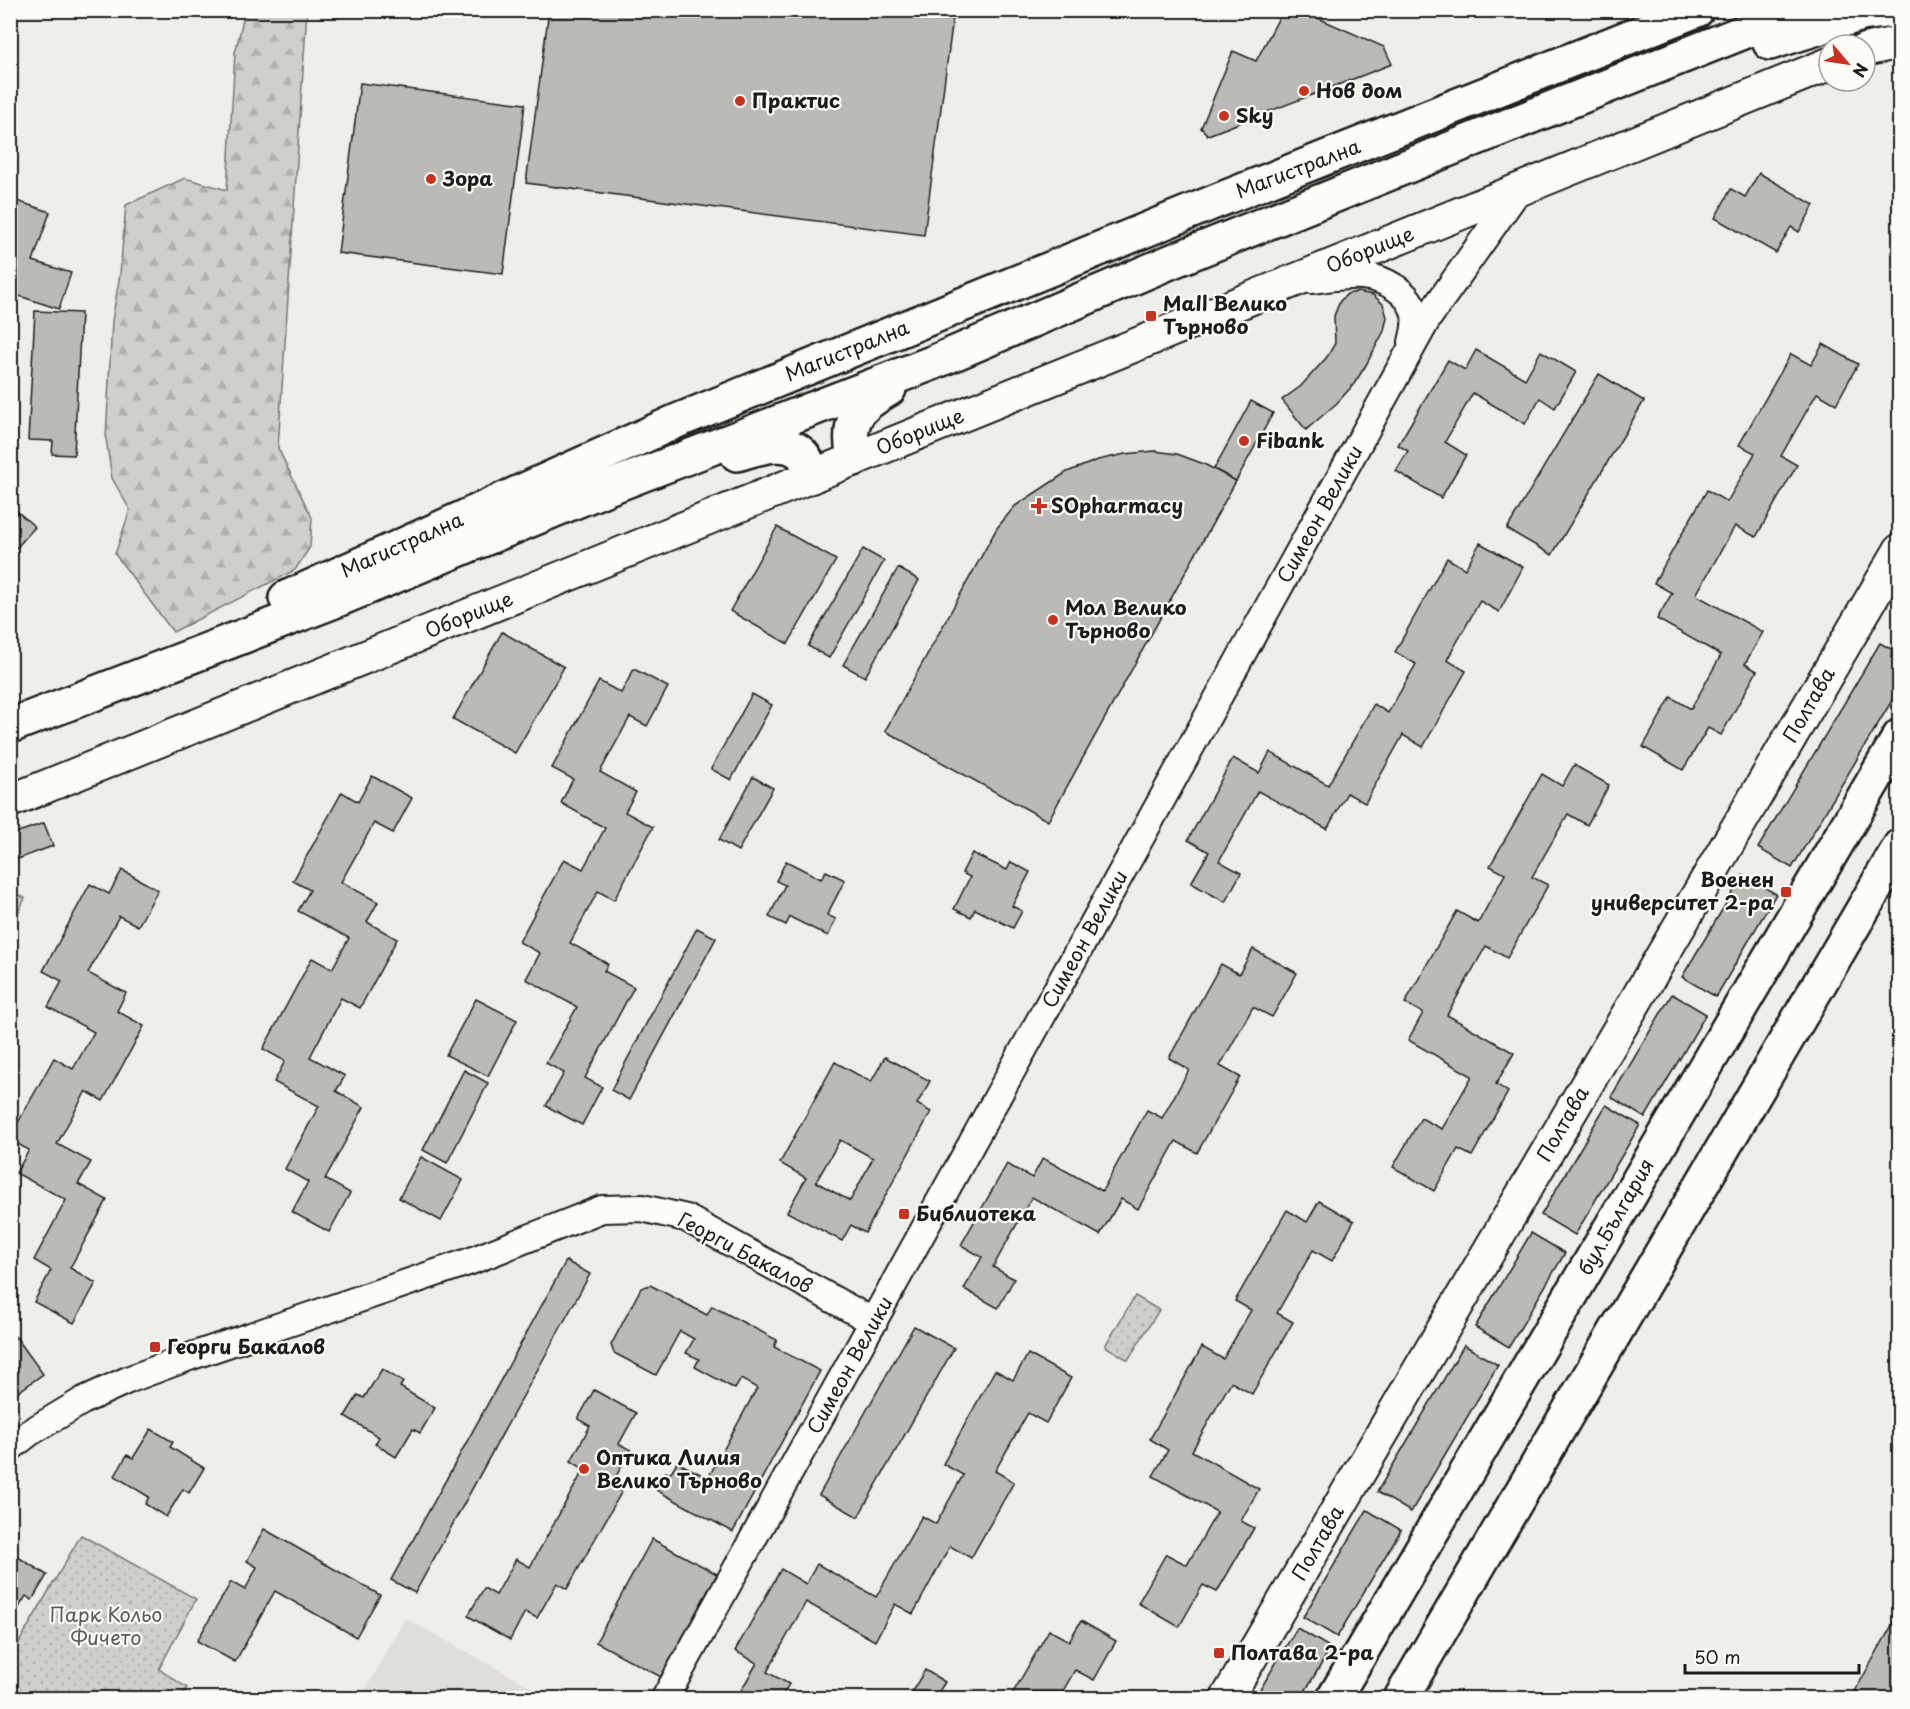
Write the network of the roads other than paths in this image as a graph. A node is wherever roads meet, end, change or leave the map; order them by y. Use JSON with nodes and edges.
{"nodes":[{"id":1,"x":1652,"y":10,"type":"edge"},
{"id":2,"x":1697,"y":10,"type":"edge"},
{"id":3,"x":1799,"y":10,"type":"edge"},
{"id":4,"x":1893,"y":10,"type":"edge"},
{"id":5,"x":1899,"y":42,"type":"edge"},
{"id":6,"x":1877,"y":47,"type":"edge"},
{"id":7,"x":1817,"y":69,"type":"edge"},
{"id":8,"x":1464,"y":104,"type":"junction"},
{"id":9,"x":1477,"y":138,"type":"junction"},
{"id":10,"x":1519,"y":189,"type":"junction"},
{"id":11,"x":1294,"y":281,"type":"junction"},
{"id":12,"x":1410,"y":351,"type":"junction"},
{"id":13,"x":932,"y":363,"type":"junction"},
{"id":14,"x":854,"y":459,"type":"junction"},
{"id":15,"x":812,"y":476,"type":"junction"},
{"id":16,"x":610,"y":487,"type":"junction"},
{"id":17,"x":1899,"y":549,"type":"edge"},
{"id":18,"x":10,"y":725,"type":"edge"},
{"id":19,"x":1899,"y":736,"type":"edge"},
{"id":20,"x":10,"y":801,"type":"edge"},
{"id":21,"x":1899,"y":846,"type":"edge"},
{"id":22,"x":874,"y":1322,"type":"junction"},
{"id":23,"x":10,"y":1448,"type":"edge"},
{"id":24,"x":666,"y":1698,"type":"edge"},
{"id":25,"x":1227,"y":1698,"type":"edge"},
{"id":26,"x":1334,"y":1698,"type":"edge"},
{"id":27,"x":1401,"y":1698,"type":"edge"}],
"edges":[{"from":1,"to":8,"type":"main road"},
{"from":2,"to":8,"type":"main road","name":"Магистрална"},
{"from":3,"to":9,"type":"main road"},
{"from":4,"to":9,"type":"main road"},
{"from":5,"to":6,"type":"street"},
{"from":7,"to":10,"type":"street","name":"Оборище"},
{"from":8,"to":18,"type":"main road","name":"Магистрална"},
{"from":9,"to":13,"type":"main road"},
{"from":10,"to":11,"type":"street","name":"Оборище"},
{"from":10,"to":12,"type":"street","name":"Симеон Велики"},
{"from":11,"to":12,"type":"street"},
{"from":11,"to":14,"type":"street","name":"Оборище"},
{"from":12,"to":22,"type":"street","name":"Симеон Велики"},
{"from":13,"to":14,"type":"main road"},
{"from":13,"to":16,"type":"main road"},
{"from":14,"to":15,"type":"street","name":"Оборище"},
{"from":15,"to":16,"type":"main road"},
{"from":15,"to":20,"type":"street","name":"Оборище"},
{"from":16,"to":18,"type":"main road"},
{"from":17,"to":25,"type":"street","name":"Полтава"},
{"from":19,"to":26,"type":"main road","name":"бул.България"},
{"from":21,"to":27,"type":"main road"},
{"from":22,"to":23,"type":"street","name":"Георги Бакалов"},
{"from":22,"to":24,"type":"street","name":"Симеон Велики"}]}
